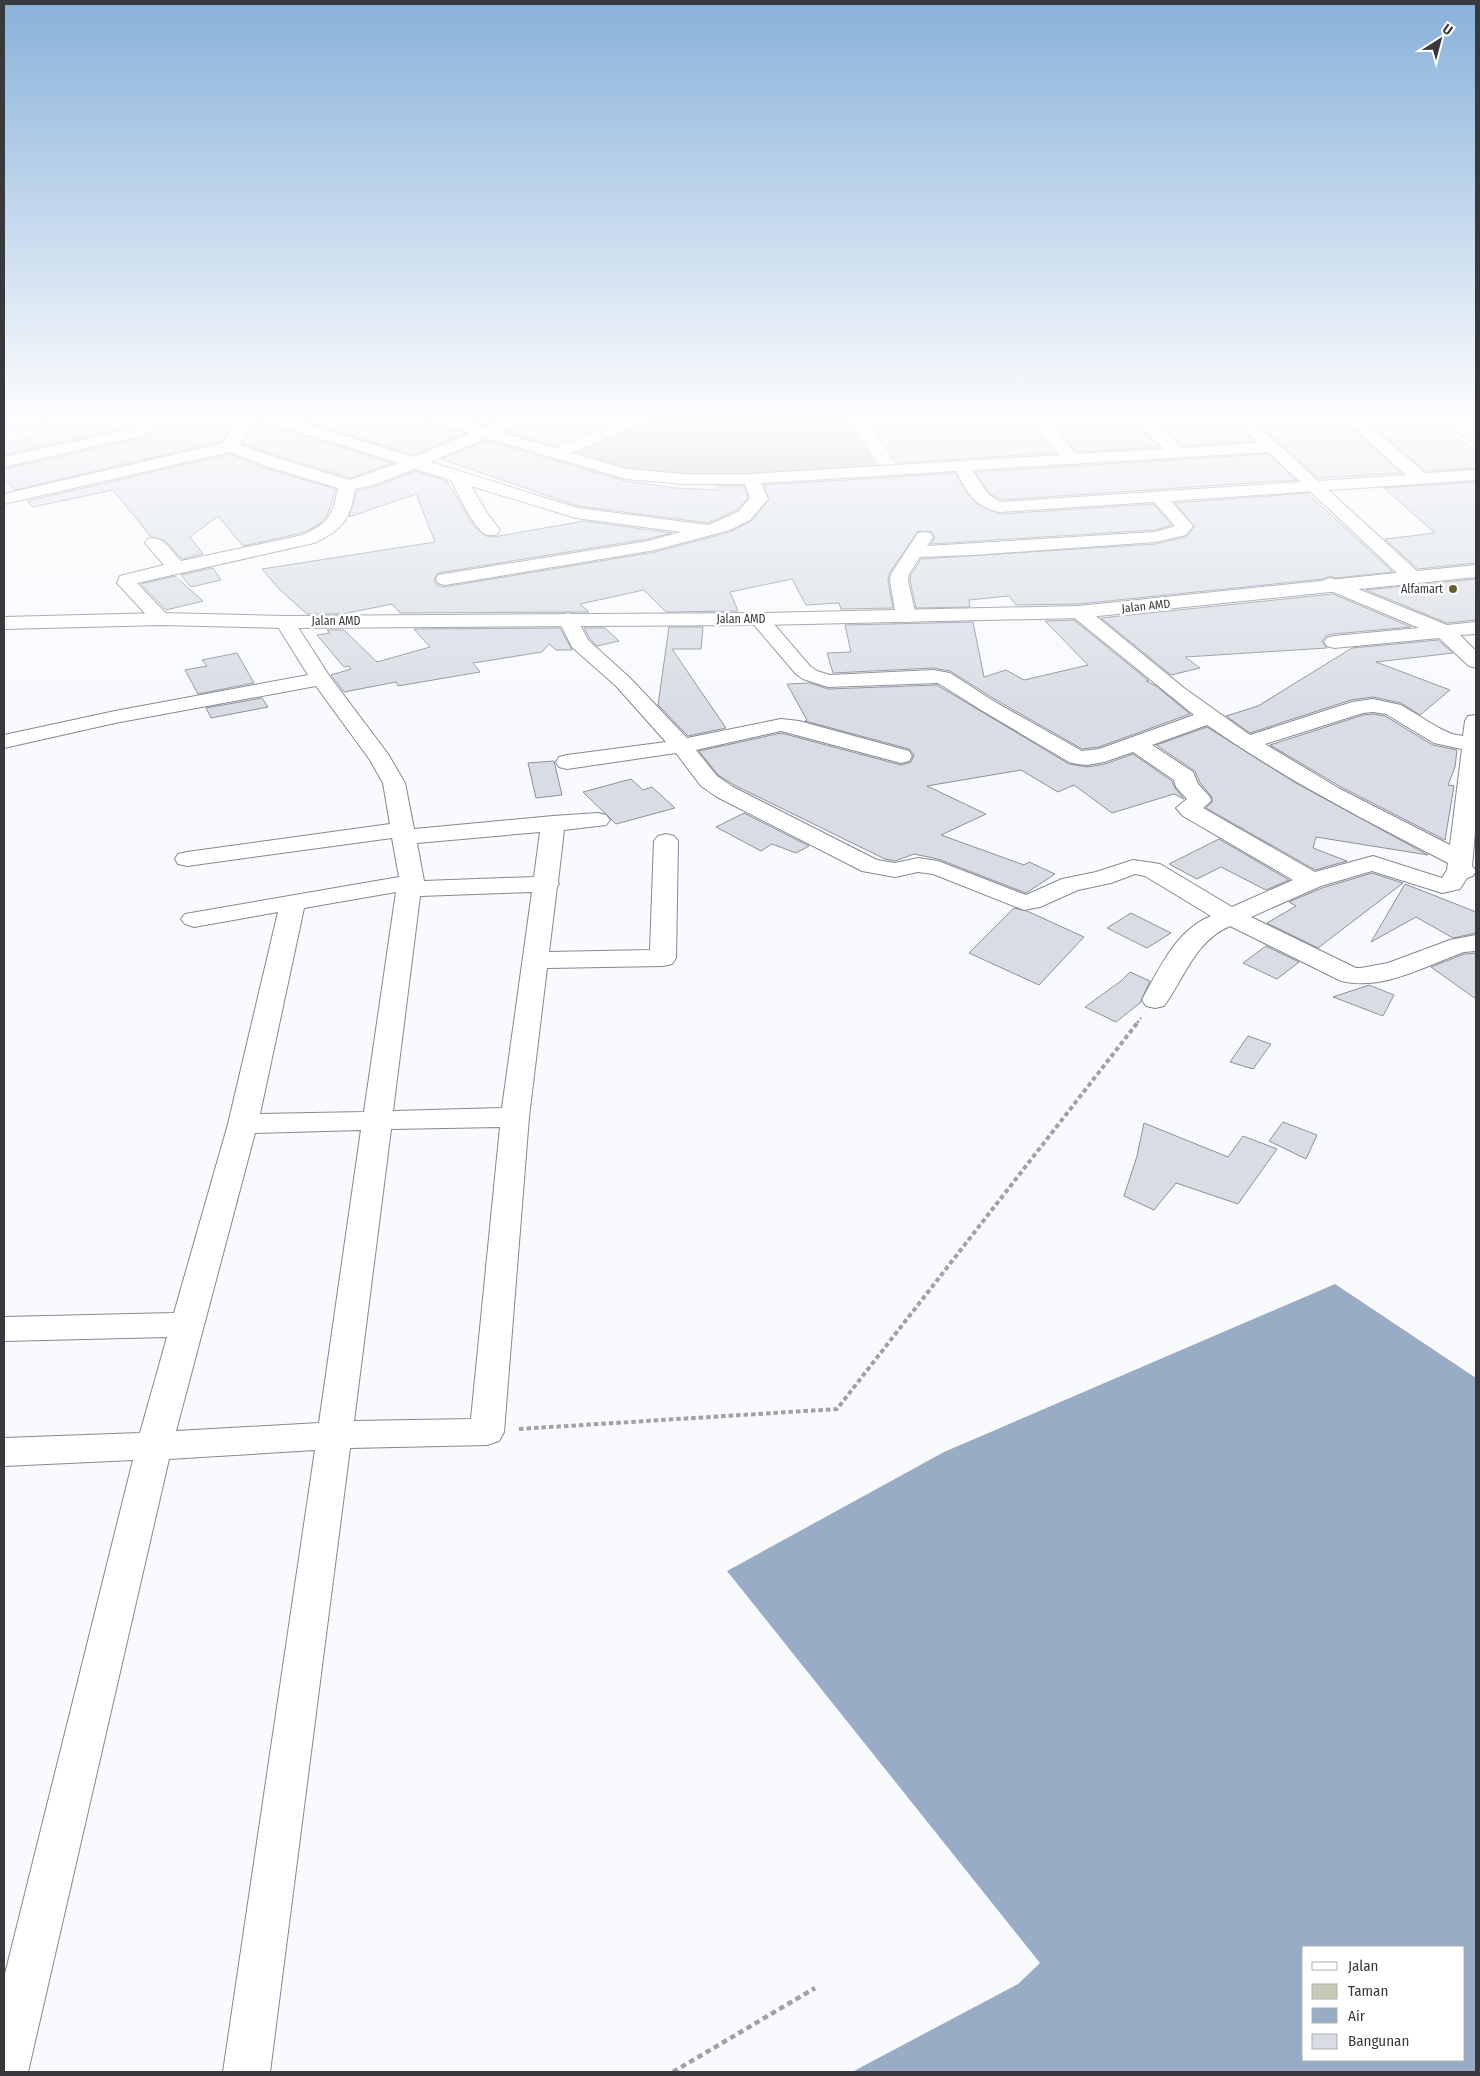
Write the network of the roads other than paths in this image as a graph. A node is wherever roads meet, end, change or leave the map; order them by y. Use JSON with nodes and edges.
{"nodes":[{"id":1,"x":341,"y":512,"type":"edge"},
{"id":2,"x":477,"y":512,"type":"edge"},
{"id":3,"x":573,"y":512,"type":"edge"},
{"id":4,"x":747,"y":512,"type":"edge"},
{"id":5,"x":1172,"y":512,"type":"edge"},
{"id":6,"x":1343,"y":512,"type":"edge"},
{"id":7,"x":491,"y":530,"type":"dead end"},
{"id":8,"x":708,"y":530,"type":"junction"},
{"id":9,"x":925,"y":536,"type":"dead end"},
{"id":10,"x":154,"y":543,"type":"dead end"},
{"id":11,"x":916,"y":552,"type":"junction"},
{"id":12,"x":177,"y":567,"type":"junction"},
{"id":13,"x":1476,"y":571,"type":"edge"},
{"id":14,"x":1412,"y":576,"type":"junction"},
{"id":15,"x":445,"y":580,"type":"dead end"},
{"id":16,"x":1332,"y":584,"type":"junction"},
{"id":17,"x":1080,"y":612,"type":"junction"},
{"id":18,"x":906,"y":616,"type":"junction"},
{"id":19,"x":161,"y":619,"type":"junction"},
{"id":20,"x":759,"y":619,"type":"junction"},
{"id":21,"x":568,"y":620,"type":"junction"},
{"id":22,"x":285,"y":622,"type":"junction"},
{"id":23,"x":4,"y":623,"type":"edge"},
{"id":24,"x":1476,"y":628,"type":"edge"},
{"id":25,"x":1444,"y":631,"type":"junction"},
{"id":26,"x":1334,"y":642,"type":"dead end"},
{"id":27,"x":1476,"y":662,"type":"edge"},
{"id":28,"x":320,"y":679,"type":"junction"},
{"id":29,"x":1209,"y":717,"type":"junction"},
{"id":30,"x":1476,"y":721,"type":"edge"},
{"id":31,"x":4,"y":741,"type":"edge"},
{"id":32,"x":1135,"y":743,"type":"junction"},
{"id":33,"x":1247,"y":743,"type":"junction"},
{"id":34,"x":1474,"y":744,"type":"junction"},
{"id":35,"x":682,"y":746,"type":"junction"},
{"id":36,"x":901,"y":756,"type":"dead end"},
{"id":37,"x":566,"y":762,"type":"dead end"},
{"id":38,"x":598,"y":820,"type":"dead end"},
{"id":39,"x":553,"y":823,"type":"junction"},
{"id":40,"x":402,"y":833,"type":"junction"},
{"id":41,"x":666,"y":841,"type":"dead end"},
{"id":42,"x":187,"y":859,"type":"dead end"},
{"id":43,"x":1465,"y":868,"type":"edge"},
{"id":44,"x":1312,"y":881,"type":"junction"},
{"id":45,"x":547,"y":884,"type":"junction"},
{"id":46,"x":410,"y":886,"type":"junction"},
{"id":47,"x":293,"y":902,"type":"junction"},
{"id":48,"x":1231,"y":917,"type":"junction"},
{"id":49,"x":194,"y":919,"type":"dead end"},
{"id":50,"x":1476,"y":943,"type":"edge"},
{"id":51,"x":536,"y":960,"type":"junction"},
{"id":52,"x":1155,"y":1000,"type":"road end"},
{"id":53,"x":515,"y":1118,"type":"junction"},
{"id":54,"x":376,"y":1122,"type":"junction"},
{"id":55,"x":243,"y":1124,"type":"junction"},
{"id":56,"x":188,"y":1325,"type":"junction"},
{"id":57,"x":4,"y":1329,"type":"edge"},
{"id":58,"x":334,"y":1435,"type":"junction"},
{"id":59,"x":154,"y":1446,"type":"junction"},
{"id":60,"x":4,"y":1452,"type":"edge"},
{"id":61,"x":4,"y":2072,"type":"edge"},
{"id":62,"x":247,"y":2072,"type":"edge"}],
"edges":[{"from":1,"to":12,"type":"street"},
{"from":2,"to":7,"type":"street"},
{"from":3,"to":8,"type":"street"},
{"from":4,"to":8,"type":"street"},
{"from":5,"to":11,"type":"street"},
{"from":6,"to":14,"type":"street"},
{"from":8,"to":15,"type":"street"},
{"from":9,"to":11,"type":"street"},
{"from":10,"to":12,"type":"street"},
{"from":11,"to":18,"type":"street"},
{"from":12,"to":19,"type":"street"},
{"from":13,"to":14,"type":"street","name":"Jalan AMD"},
{"from":14,"to":16,"type":"street","name":"Jalan AMD"},
{"from":16,"to":17,"type":"street","name":"Jalan AMD"},
{"from":16,"to":25,"type":"street"},
{"from":17,"to":18,"type":"street","name":"Jalan AMD"},
{"from":17,"to":29,"type":"street"},
{"from":18,"to":20,"type":"street","name":"Jalan AMD"},
{"from":19,"to":22,"type":"street","name":"Jalan AMD"},
{"from":19,"to":23,"type":"street","name":"Jalan AMD"},
{"from":20,"to":21,"type":"street","name":"Jalan AMD"},
{"from":20,"to":32,"type":"street"},
{"from":21,"to":22,"type":"street","name":"Jalan AMD"},
{"from":21,"to":35,"type":"street"},
{"from":22,"to":28,"type":"street"},
{"from":24,"to":25,"type":"street"},
{"from":25,"to":26,"type":"street"},
{"from":25,"to":27,"type":"street"},
{"from":28,"to":31,"type":"street"},
{"from":28,"to":40,"type":"street"},
{"from":29,"to":32,"type":"street"},
{"from":29,"to":33,"type":"street"},
{"from":30,"to":34,"type":"street"},
{"from":32,"to":44,"type":"street"},
{"from":33,"to":34,"type":"street"},
{"from":33,"to":43,"type":"street"},
{"from":34,"to":43,"type":"street"},
{"from":35,"to":36,"type":"street"},
{"from":35,"to":37,"type":"street"},
{"from":35,"to":48,"type":"street"},
{"from":38,"to":39,"type":"street"},
{"from":39,"to":40,"type":"street"},
{"from":39,"to":45,"type":"street"},
{"from":40,"to":42,"type":"street"},
{"from":40,"to":46,"type":"street"},
{"from":41,"to":51,"type":"street"},
{"from":43,"to":44,"type":"street"},
{"from":44,"to":48,"type":"street"},
{"from":45,"to":46,"type":"street"},
{"from":45,"to":51,"type":"street"},
{"from":46,"to":47,"type":"street"},
{"from":46,"to":54,"type":"street"},
{"from":47,"to":49,"type":"street"},
{"from":47,"to":55,"type":"street"},
{"from":48,"to":50,"type":"street"},
{"from":48,"to":52,"type":"street"},
{"from":51,"to":53,"type":"street"},
{"from":53,"to":54,"type":"street"},
{"from":53,"to":58,"type":"street"},
{"from":54,"to":55,"type":"street"},
{"from":54,"to":58,"type":"street"},
{"from":55,"to":56,"type":"street"},
{"from":56,"to":57,"type":"street"},
{"from":56,"to":59,"type":"street"},
{"from":58,"to":59,"type":"street"},
{"from":58,"to":62,"type":"street"},
{"from":59,"to":60,"type":"street"},
{"from":59,"to":61,"type":"street"}]}
